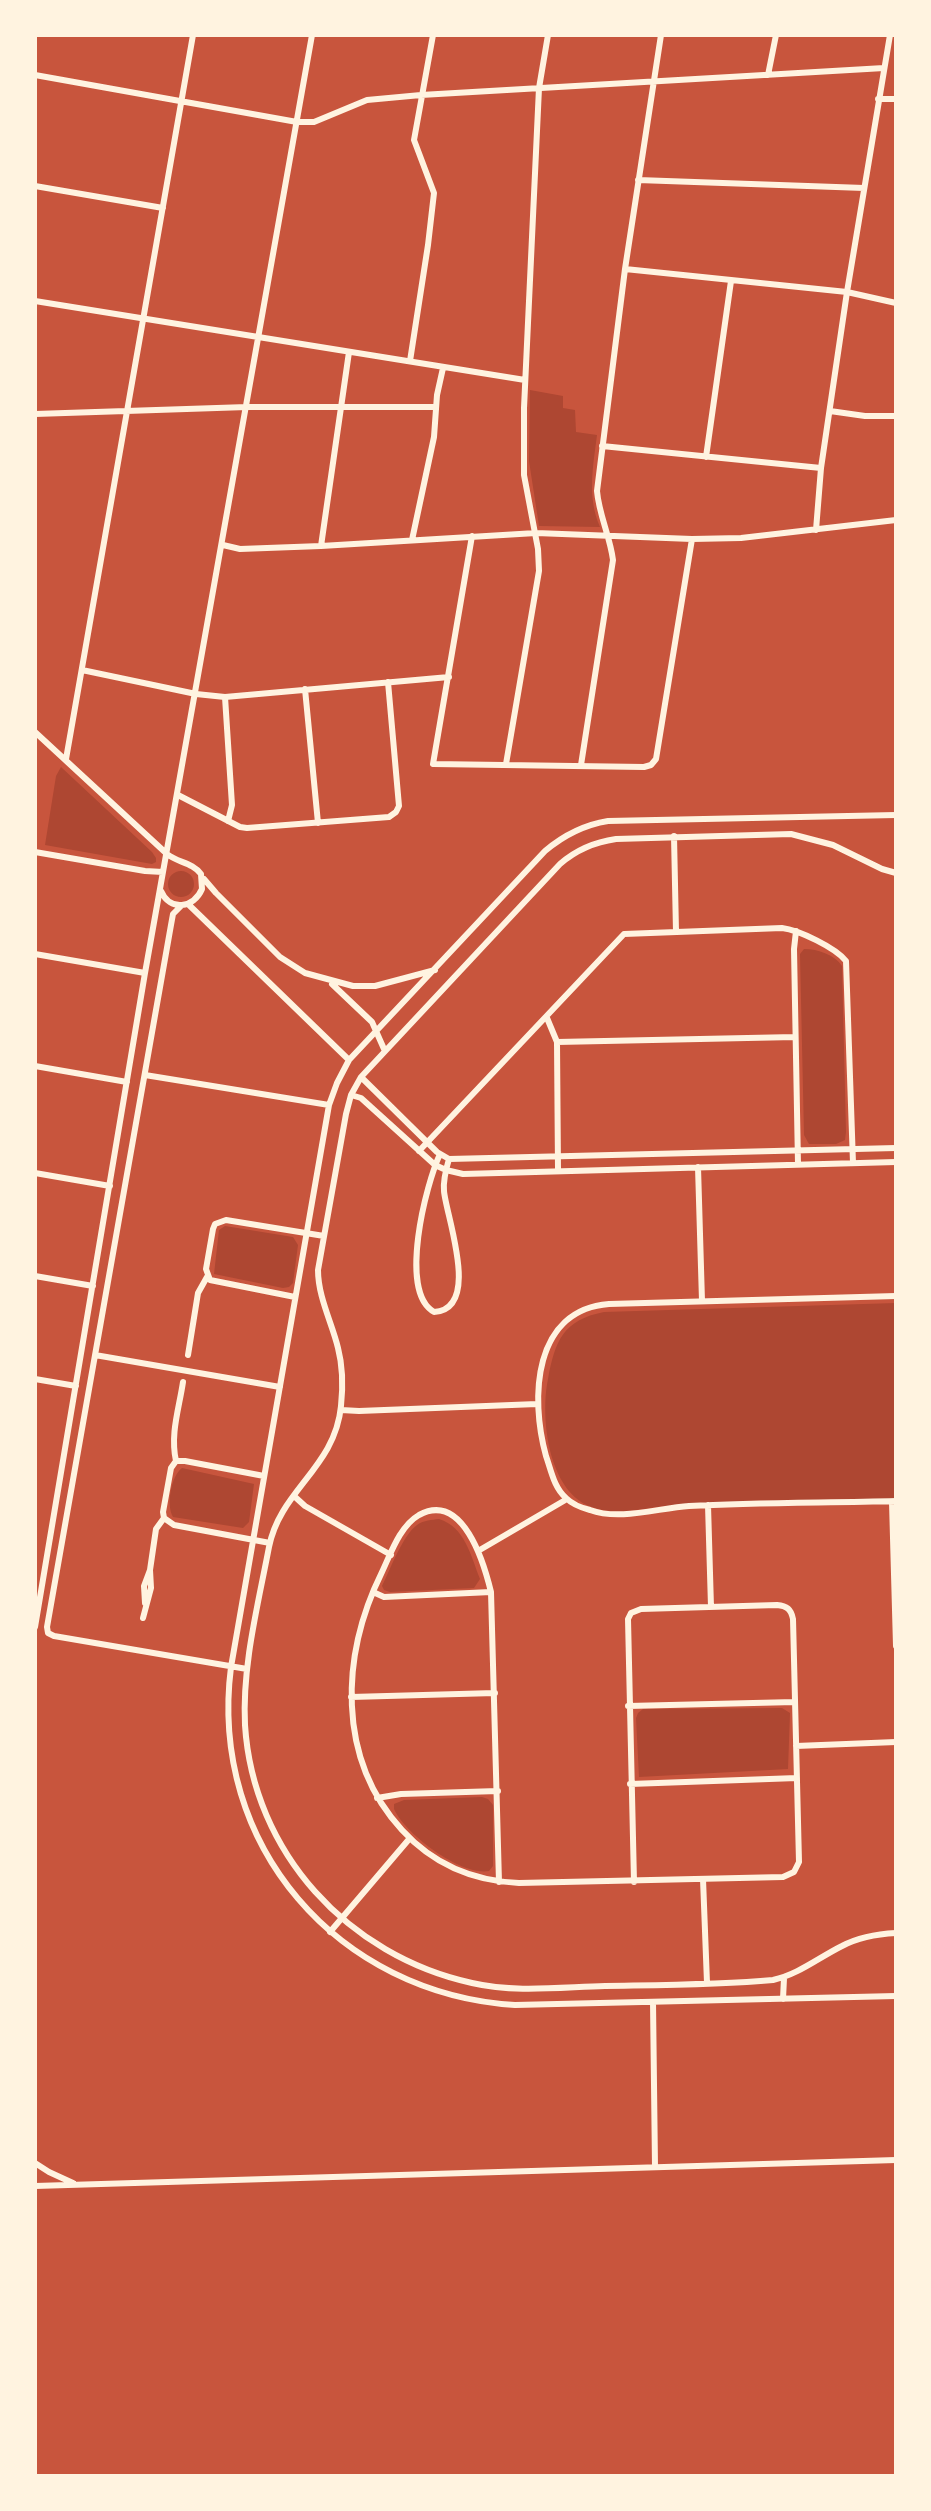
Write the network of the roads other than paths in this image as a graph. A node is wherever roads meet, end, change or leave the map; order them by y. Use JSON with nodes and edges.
{"nodes":[{"id":1,"x":193,"y":35,"type":"edge"},
{"id":2,"x":312,"y":35,"type":"edge"},
{"id":3,"x":433,"y":35,"type":"edge"},
{"id":4,"x":548,"y":35,"type":"edge"},
{"id":5,"x":661,"y":35,"type":"edge"},
{"id":6,"x":776,"y":35,"type":"edge"},
{"id":7,"x":890,"y":35,"type":"edge"},
{"id":8,"x":884,"y":68,"type":"junction"},
{"id":9,"x":35,"y":75,"type":"edge"},
{"id":10,"x":768,"y":75,"type":"junction"},
{"id":11,"x":654,"y":80,"type":"junction"},
{"id":12,"x":539,"y":88,"type":"junction"},
{"id":13,"x":421,"y":95,"type":"junction"},
{"id":14,"x":878,"y":99,"type":"junction"},
{"id":15,"x":896,"y":99,"type":"edge"},
{"id":16,"x":181,"y":101,"type":"junction"},
{"id":17,"x":297,"y":122,"type":"junction"},
{"id":18,"x":638,"y":180,"type":"junction"},
{"id":19,"x":35,"y":186,"type":"edge"},
{"id":20,"x":864,"y":188,"type":"junction"},
{"id":21,"x":163,"y":208,"type":"junction"},
{"id":22,"x":625,"y":269,"type":"junction"},
{"id":23,"x":731,"y":281,"type":"junction"},
{"id":24,"x":846,"y":292,"type":"junction"},
{"id":25,"x":35,"y":302,"type":"edge"},
{"id":26,"x":896,"y":303,"type":"edge"},
{"id":27,"x":143,"y":319,"type":"junction"},
{"id":28,"x":259,"y":338,"type":"junction"},
{"id":29,"x":349,"y":352,"type":"junction"},
{"id":30,"x":410,"y":362,"type":"junction"},
{"id":31,"x":443,"y":368,"type":"junction"},
{"id":32,"x":525,"y":380,"type":"junction"},
{"id":33,"x":343,"y":406,"type":"junction"},
{"id":34,"x":247,"y":407,"type":"junction"},
{"id":35,"x":436,"y":407,"type":"junction"},
{"id":36,"x":127,"y":410,"type":"junction"},
{"id":37,"x":830,"y":411,"type":"junction"},
{"id":38,"x":35,"y":414,"type":"edge"},
{"id":39,"x":896,"y":416,"type":"edge"},
{"id":40,"x":602,"y":446,"type":"junction"},
{"id":41,"x":706,"y":457,"type":"junction"},
{"id":42,"x":821,"y":468,"type":"junction"},
{"id":43,"x":896,"y":520,"type":"edge"},
{"id":44,"x":816,"y":530,"type":"junction"},
{"id":45,"x":536,"y":533,"type":"junction"},
{"id":46,"x":607,"y":535,"type":"junction"},
{"id":47,"x":472,"y":536,"type":"junction"},
{"id":48,"x":692,"y":539,"type":"junction"},
{"id":49,"x":412,"y":540,"type":"junction"},
{"id":50,"x":223,"y":545,"type":"junction"},
{"id":51,"x":321,"y":546,"type":"junction"},
{"id":52,"x":82,"y":670,"type":"junction"},
{"id":53,"x":449,"y":677,"type":"junction"},
{"id":54,"x":388,"y":682,"type":"junction"},
{"id":55,"x":305,"y":690,"type":"junction"},
{"id":56,"x":196,"y":694,"type":"junction"},
{"id":57,"x":225,"y":697,"type":"junction"},
{"id":58,"x":35,"y":732,"type":"edge"},
{"id":59,"x":66,"y":759,"type":"junction"},
{"id":60,"x":506,"y":764,"type":"junction"},
{"id":61,"x":581,"y":765,"type":"junction"},
{"id":62,"x":178,"y":794,"type":"junction"},
{"id":63,"x":896,"y":815,"type":"edge"},
{"id":64,"x":228,"y":821,"type":"junction"},
{"id":65,"x":317,"y":823,"type":"junction"},
{"id":66,"x":674,"y":836,"type":"junction"},
{"id":67,"x":35,"y":852,"type":"edge"},
{"id":68,"x":167,"y":854,"type":"junction"},
{"id":69,"x":181,"y":863,"type":"junction"},
{"id":70,"x":163,"y":872,"type":"junction"},
{"id":71,"x":896,"y":873,"type":"edge"},
{"id":72,"x":201,"y":874,"type":"junction"},
{"id":73,"x":161,"y":890,"type":"junction"},
{"id":74,"x":185,"y":905,"type":"junction"},
{"id":75,"x":796,"y":931,"type":"junction"},
{"id":76,"x":676,"y":932,"type":"junction"},
{"id":77,"x":454,"y":950,"type":"junction"},
{"id":78,"x":35,"y":954,"type":"edge"},
{"id":79,"x":467,"y":963,"type":"junction"},
{"id":80,"x":437,"y":970,"type":"junction"},
{"id":81,"x":145,"y":973,"type":"junction"},
{"id":82,"x":326,"y":980,"type":"junction"},
{"id":83,"x":547,"y":1018,"type":"junction"},
{"id":84,"x":378,"y":1030,"type":"junction"},
{"id":85,"x":795,"y":1037,"type":"junction"},
{"id":86,"x":557,"y":1042,"type":"junction"},
{"id":87,"x":384,"y":1049,"type":"junction"},
{"id":88,"x":349,"y":1060,"type":"junction"},
{"id":89,"x":35,"y":1066,"type":"edge"},
{"id":90,"x":145,"y":1074,"type":"junction"},
{"id":91,"x":361,"y":1076,"type":"junction"},
{"id":92,"x":127,"y":1082,"type":"junction"},
{"id":93,"x":351,"y":1095,"type":"junction"},
{"id":94,"x":330,"y":1105,"type":"junction"},
{"id":95,"x":428,"y":1143,"type":"junction"},
{"id":96,"x":896,"y":1148,"type":"edge"},
{"id":97,"x":852,"y":1149,"type":"junction"},
{"id":98,"x":797,"y":1150,"type":"junction"},
{"id":99,"x":419,"y":1152,"type":"junction"},
{"id":100,"x":440,"y":1154,"type":"junction"},
{"id":101,"x":558,"y":1155,"type":"junction"},
{"id":102,"x":449,"y":1159,"type":"junction"},
{"id":103,"x":896,"y":1162,"type":"edge"},
{"id":104,"x":853,"y":1163,"type":"junction"},
{"id":105,"x":798,"y":1164,"type":"junction"},
{"id":106,"x":435,"y":1165,"type":"junction"},
{"id":107,"x":698,"y":1167,"type":"junction"},
{"id":108,"x":446,"y":1170,"type":"junction"},
{"id":109,"x":558,"y":1170,"type":"junction"},
{"id":110,"x":35,"y":1173,"type":"edge"},
{"id":111,"x":110,"y":1186,"type":"junction"},
{"id":112,"x":306,"y":1234,"type":"junction"},
{"id":113,"x":324,"y":1236,"type":"junction"},
{"id":114,"x":35,"y":1276,"type":"edge"},
{"id":115,"x":207,"y":1277,"type":"junction"},
{"id":116,"x":93,"y":1286,"type":"junction"},
{"id":117,"x":896,"y":1296,"type":"edge"},
{"id":118,"x":295,"y":1297,"type":"junction"},
{"id":119,"x":702,"y":1301,"type":"junction"},
{"id":120,"x":95,"y":1355,"type":"junction"},
{"id":121,"x":188,"y":1355,"type":"dead end"},
{"id":122,"x":35,"y":1378,"type":"edge"},
{"id":123,"x":183,"y":1382,"type":"dead end"},
{"id":124,"x":76,"y":1385,"type":"junction"},
{"id":125,"x":280,"y":1387,"type":"junction"},
{"id":126,"x":537,"y":1404,"type":"junction"},
{"id":127,"x":341,"y":1410,"type":"junction"},
{"id":128,"x":176,"y":1461,"type":"junction"},
{"id":129,"x":264,"y":1476,"type":"junction"},
{"id":130,"x":294,"y":1496,"type":"junction"},
{"id":131,"x":567,"y":1499,"type":"junction"},
{"id":132,"x":894,"y":1502,"type":"edge"},
{"id":133,"x":708,"y":1505,"type":"junction"},
{"id":134,"x":164,"y":1518,"type":"junction"},
{"id":135,"x":253,"y":1539,"type":"junction"},
{"id":136,"x":270,"y":1543,"type":"junction"},
{"id":137,"x":478,"y":1551,"type":"junction"},
{"id":138,"x":391,"y":1555,"type":"junction"},
{"id":139,"x":38,"y":1589,"type":"edge"},
{"id":140,"x":373,"y":1592,"type":"junction"},
{"id":141,"x":491,"y":1592,"type":"junction"},
{"id":142,"x":710,"y":1607,"type":"junction"},
{"id":143,"x":143,"y":1618,"type":"dead end"},
{"id":144,"x":35,"y":1627,"type":"edge"},
{"id":145,"x":896,"y":1646,"type":"edge"},
{"id":146,"x":231,"y":1667,"type":"junction"},
{"id":147,"x":247,"y":1669,"type":"junction"},
{"id":148,"x":495,"y":1693,"type":"junction"},
{"id":149,"x":351,"y":1697,"type":"junction"},
{"id":150,"x":795,"y":1702,"type":"junction"},
{"id":151,"x":628,"y":1706,"type":"junction"},
{"id":152,"x":896,"y":1742,"type":"edge"},
{"id":153,"x":796,"y":1746,"type":"junction"},
{"id":154,"x":797,"y":1778,"type":"junction"},
{"id":155,"x":630,"y":1784,"type":"junction"},
{"id":156,"x":498,"y":1791,"type":"junction"},
{"id":157,"x":377,"y":1798,"type":"junction"},
{"id":158,"x":410,"y":1838,"type":"junction"},
{"id":159,"x":703,"y":1879,"type":"junction"},
{"id":160,"x":499,"y":1882,"type":"junction"},
{"id":161,"x":634,"y":1882,"type":"junction"},
{"id":162,"x":341,"y":1919,"type":"junction"},
{"id":163,"x":330,"y":1932,"type":"junction"},
{"id":164,"x":896,"y":1933,"type":"edge"},
{"id":165,"x":784,"y":1978,"type":"junction"},
{"id":166,"x":707,"y":1983,"type":"junction"},
{"id":167,"x":896,"y":1996,"type":"edge"},
{"id":168,"x":783,"y":1999,"type":"junction"},
{"id":169,"x":653,"y":2001,"type":"junction"},
{"id":170,"x":896,"y":2160,"type":"edge"},
{"id":171,"x":35,"y":2163,"type":"edge"},
{"id":172,"x":655,"y":2167,"type":"junction"},
{"id":173,"x":78,"y":2185,"type":"junction"},
{"id":174,"x":35,"y":2186,"type":"edge"}],
"edges":[{"from":1,"to":16,"type":"street"},
{"from":2,"to":17,"type":"street"},
{"from":3,"to":13,"type":"street"},
{"from":4,"to":12,"type":"street"},
{"from":5,"to":11,"type":"street"},
{"from":6,"to":10,"type":"street"},
{"from":7,"to":8,"type":"street"},
{"from":8,"to":10,"type":"street"},
{"from":8,"to":14,"type":"street"},
{"from":9,"to":16,"type":"street"},
{"from":10,"to":11,"type":"street"},
{"from":11,"to":12,"type":"street"},
{"from":11,"to":18,"type":"street"},
{"from":12,"to":13,"type":"street"},
{"from":12,"to":32,"type":"street"},
{"from":13,"to":17,"type":"street"},
{"from":13,"to":30,"type":"street"},
{"from":14,"to":15,"type":"street"},
{"from":14,"to":20,"type":"street"},
{"from":16,"to":17,"type":"street"},
{"from":16,"to":21,"type":"street"},
{"from":17,"to":28,"type":"street"},
{"from":18,"to":20,"type":"street"},
{"from":18,"to":22,"type":"street"},
{"from":19,"to":21,"type":"street"},
{"from":20,"to":24,"type":"street"},
{"from":21,"to":27,"type":"street"},
{"from":22,"to":23,"type":"street"},
{"from":22,"to":40,"type":"street"},
{"from":23,"to":24,"type":"street"},
{"from":23,"to":41,"type":"street"},
{"from":24,"to":26,"type":"street"},
{"from":24,"to":37,"type":"street"},
{"from":25,"to":27,"type":"street"},
{"from":27,"to":28,"type":"street"},
{"from":27,"to":36,"type":"street"},
{"from":28,"to":29,"type":"street"},
{"from":28,"to":34,"type":"street"},
{"from":29,"to":30,"type":"street"},
{"from":29,"to":33,"type":"street"},
{"from":30,"to":31,"type":"street"},
{"from":31,"to":32,"type":"street"},
{"from":31,"to":35,"type":"street"},
{"from":32,"to":45,"type":"street"},
{"from":33,"to":34,"type":"street"},
{"from":33,"to":35,"type":"street"},
{"from":33,"to":51,"type":"street"},
{"from":34,"to":36,"type":"street"},
{"from":34,"to":50,"type":"street"},
{"from":35,"to":49,"type":"street"},
{"from":36,"to":38,"type":"street"},
{"from":36,"to":52,"type":"street"},
{"from":37,"to":39,"type":"street"},
{"from":37,"to":42,"type":"street"},
{"from":40,"to":41,"type":"street"},
{"from":40,"to":46,"type":"street"},
{"from":41,"to":42,"type":"street"},
{"from":42,"to":44,"type":"street"},
{"from":43,"to":44,"type":"street"},
{"from":44,"to":48,"type":"street"},
{"from":45,"to":46,"type":"street"},
{"from":45,"to":47,"type":"street"},
{"from":45,"to":60,"type":"street"},
{"from":46,"to":48,"type":"street"},
{"from":46,"to":61,"type":"street"},
{"from":47,"to":49,"type":"street"},
{"from":47,"to":53,"type":"street"},
{"from":48,"to":61,"type":"street"},
{"from":49,"to":51,"type":"street"},
{"from":50,"to":51,"type":"street"},
{"from":50,"to":56,"type":"street"},
{"from":52,"to":56,"type":"street"},
{"from":52,"to":59,"type":"street"},
{"from":53,"to":54,"type":"street"},
{"from":53,"to":60,"type":"street"},
{"from":54,"to":55,"type":"street"},
{"from":54,"to":65,"type":"street"},
{"from":55,"to":57,"type":"street"},
{"from":55,"to":65,"type":"street"},
{"from":56,"to":57,"type":"street"},
{"from":56,"to":62,"type":"street"},
{"from":57,"to":64,"type":"street"},
{"from":58,"to":59,"type":"street"},
{"from":59,"to":68,"type":"street"},
{"from":60,"to":61,"type":"street"},
{"from":62,"to":64,"type":"street"},
{"from":62,"to":68,"type":"street"},
{"from":63,"to":77,"type":"street"},
{"from":64,"to":65,"type":"street"},
{"from":66,"to":71,"type":"street"},
{"from":66,"to":76,"type":"street"},
{"from":66,"to":79,"type":"street"},
{"from":67,"to":70,"type":"street"},
{"from":68,"to":69,"type":"street"},
{"from":68,"to":70,"type":"street"},
{"from":69,"to":70,"type":"street"},
{"from":69,"to":72,"type":"street"},
{"from":70,"to":73,"type":"street"},
{"from":72,"to":74,"type":"street"},
{"from":72,"to":82,"type":"street"},
{"from":73,"to":74,"type":"street"},
{"from":73,"to":81,"type":"street"},
{"from":74,"to":88,"type":"street"},
{"from":74,"to":90,"type":"street"},
{"from":75,"to":76,"type":"street"},
{"from":75,"to":85,"type":"street"},
{"from":75,"to":97,"type":"street"},
{"from":76,"to":83,"type":"street"},
{"from":77,"to":79,"type":"street"},
{"from":77,"to":80,"type":"street"},
{"from":78,"to":81,"type":"street"},
{"from":79,"to":87,"type":"street"},
{"from":80,"to":82,"type":"street"},
{"from":80,"to":84,"type":"street"},
{"from":81,"to":92,"type":"street"},
{"from":82,"to":84,"type":"street"},
{"from":83,"to":86,"type":"street"},
{"from":83,"to":95,"type":"street"},
{"from":84,"to":87,"type":"street"},
{"from":84,"to":88,"type":"street"},
{"from":85,"to":86,"type":"street"},
{"from":85,"to":98,"type":"street"},
{"from":86,"to":101,"type":"street"},
{"from":87,"to":91,"type":"street"},
{"from":88,"to":94,"type":"street"},
{"from":89,"to":92,"type":"street"},
{"from":90,"to":94,"type":"street"},
{"from":90,"to":120,"type":"street"},
{"from":91,"to":93,"type":"street"},
{"from":91,"to":95,"type":"street"},
{"from":92,"to":111,"type":"street"},
{"from":93,"to":99,"type":"street"},
{"from":93,"to":113,"type":"street"},
{"from":94,"to":112,"type":"street"},
{"from":95,"to":99,"type":"street"},
{"from":95,"to":100,"type":"street"},
{"from":96,"to":97,"type":"street"},
{"from":97,"to":98,"type":"street"},
{"from":97,"to":104,"type":"street"},
{"from":98,"to":101,"type":"street"},
{"from":98,"to":105,"type":"street"},
{"from":99,"to":106,"type":"street"},
{"from":100,"to":102,"type":"street"},
{"from":100,"to":106,"type":"street"},
{"from":101,"to":102,"type":"street"},
{"from":101,"to":109,"type":"street"},
{"from":102,"to":108,"type":"street"},
{"from":103,"to":104,"type":"street"},
{"from":104,"to":105,"type":"street"},
{"from":105,"to":107,"type":"street"},
{"from":106,"to":108,"type":"street"},
{"from":106,"to":108,"type":"street"},
{"from":107,"to":109,"type":"street"},
{"from":107,"to":119,"type":"street"},
{"from":108,"to":109,"type":"street"},
{"from":110,"to":111,"type":"street"},
{"from":111,"to":116,"type":"street"},
{"from":112,"to":113,"type":"street"},
{"from":112,"to":115,"type":"street"},
{"from":112,"to":118,"type":"street"},
{"from":113,"to":127,"type":"street"},
{"from":114,"to":116,"type":"street"},
{"from":115,"to":118,"type":"street"},
{"from":115,"to":121,"type":"street"},
{"from":116,"to":124,"type":"street"},
{"from":117,"to":119,"type":"street"},
{"from":118,"to":125,"type":"street"},
{"from":119,"to":126,"type":"street"},
{"from":120,"to":125,"type":"street"},
{"from":120,"to":146,"type":"street"},
{"from":122,"to":124,"type":"street"},
{"from":123,"to":128,"type":"street"},
{"from":124,"to":139,"type":"street"},
{"from":125,"to":129,"type":"street"},
{"from":126,"to":127,"type":"street"},
{"from":126,"to":131,"type":"street"},
{"from":127,"to":130,"type":"street"},
{"from":128,"to":129,"type":"street"},
{"from":128,"to":134,"type":"street"},
{"from":129,"to":135,"type":"street"},
{"from":130,"to":136,"type":"street"},
{"from":130,"to":138,"type":"street"},
{"from":131,"to":133,"type":"street"},
{"from":131,"to":137,"type":"street"},
{"from":132,"to":133,"type":"street"},
{"from":132,"to":145,"type":"street"},
{"from":133,"to":142,"type":"street"},
{"from":134,"to":135,"type":"street"},
{"from":134,"to":143,"type":"street"},
{"from":135,"to":136,"type":"street"},
{"from":135,"to":146,"type":"street"},
{"from":136,"to":147,"type":"street"},
{"from":137,"to":138,"type":"street"},
{"from":137,"to":141,"type":"street"},
{"from":138,"to":140,"type":"street"},
{"from":139,"to":144,"type":"street"},
{"from":140,"to":141,"type":"street"},
{"from":140,"to":149,"type":"street"},
{"from":141,"to":148,"type":"street"},
{"from":142,"to":150,"type":"street"},
{"from":142,"to":151,"type":"street"},
{"from":146,"to":147,"type":"street"},
{"from":146,"to":163,"type":"street"},
{"from":147,"to":162,"type":"street"},
{"from":148,"to":149,"type":"street"},
{"from":148,"to":156,"type":"street"},
{"from":149,"to":157,"type":"street"},
{"from":150,"to":151,"type":"street"},
{"from":150,"to":153,"type":"street"},
{"from":151,"to":155,"type":"street"},
{"from":152,"to":153,"type":"street"},
{"from":153,"to":154,"type":"street"},
{"from":154,"to":155,"type":"street"},
{"from":154,"to":159,"type":"street"},
{"from":155,"to":161,"type":"street"},
{"from":156,"to":157,"type":"street"},
{"from":156,"to":160,"type":"street"},
{"from":157,"to":158,"type":"street"},
{"from":158,"to":160,"type":"street"},
{"from":158,"to":162,"type":"street"},
{"from":159,"to":161,"type":"street"},
{"from":159,"to":166,"type":"street"},
{"from":160,"to":161,"type":"street"},
{"from":162,"to":163,"type":"street"},
{"from":162,"to":166,"type":"street"},
{"from":163,"to":169,"type":"street"},
{"from":164,"to":165,"type":"street"},
{"from":165,"to":166,"type":"street"},
{"from":165,"to":168,"type":"street"},
{"from":167,"to":168,"type":"street"},
{"from":168,"to":169,"type":"street"},
{"from":169,"to":172,"type":"street"},
{"from":170,"to":172,"type":"street"},
{"from":171,"to":173,"type":"street"},
{"from":172,"to":173,"type":"street"},
{"from":173,"to":174,"type":"street"}]}
